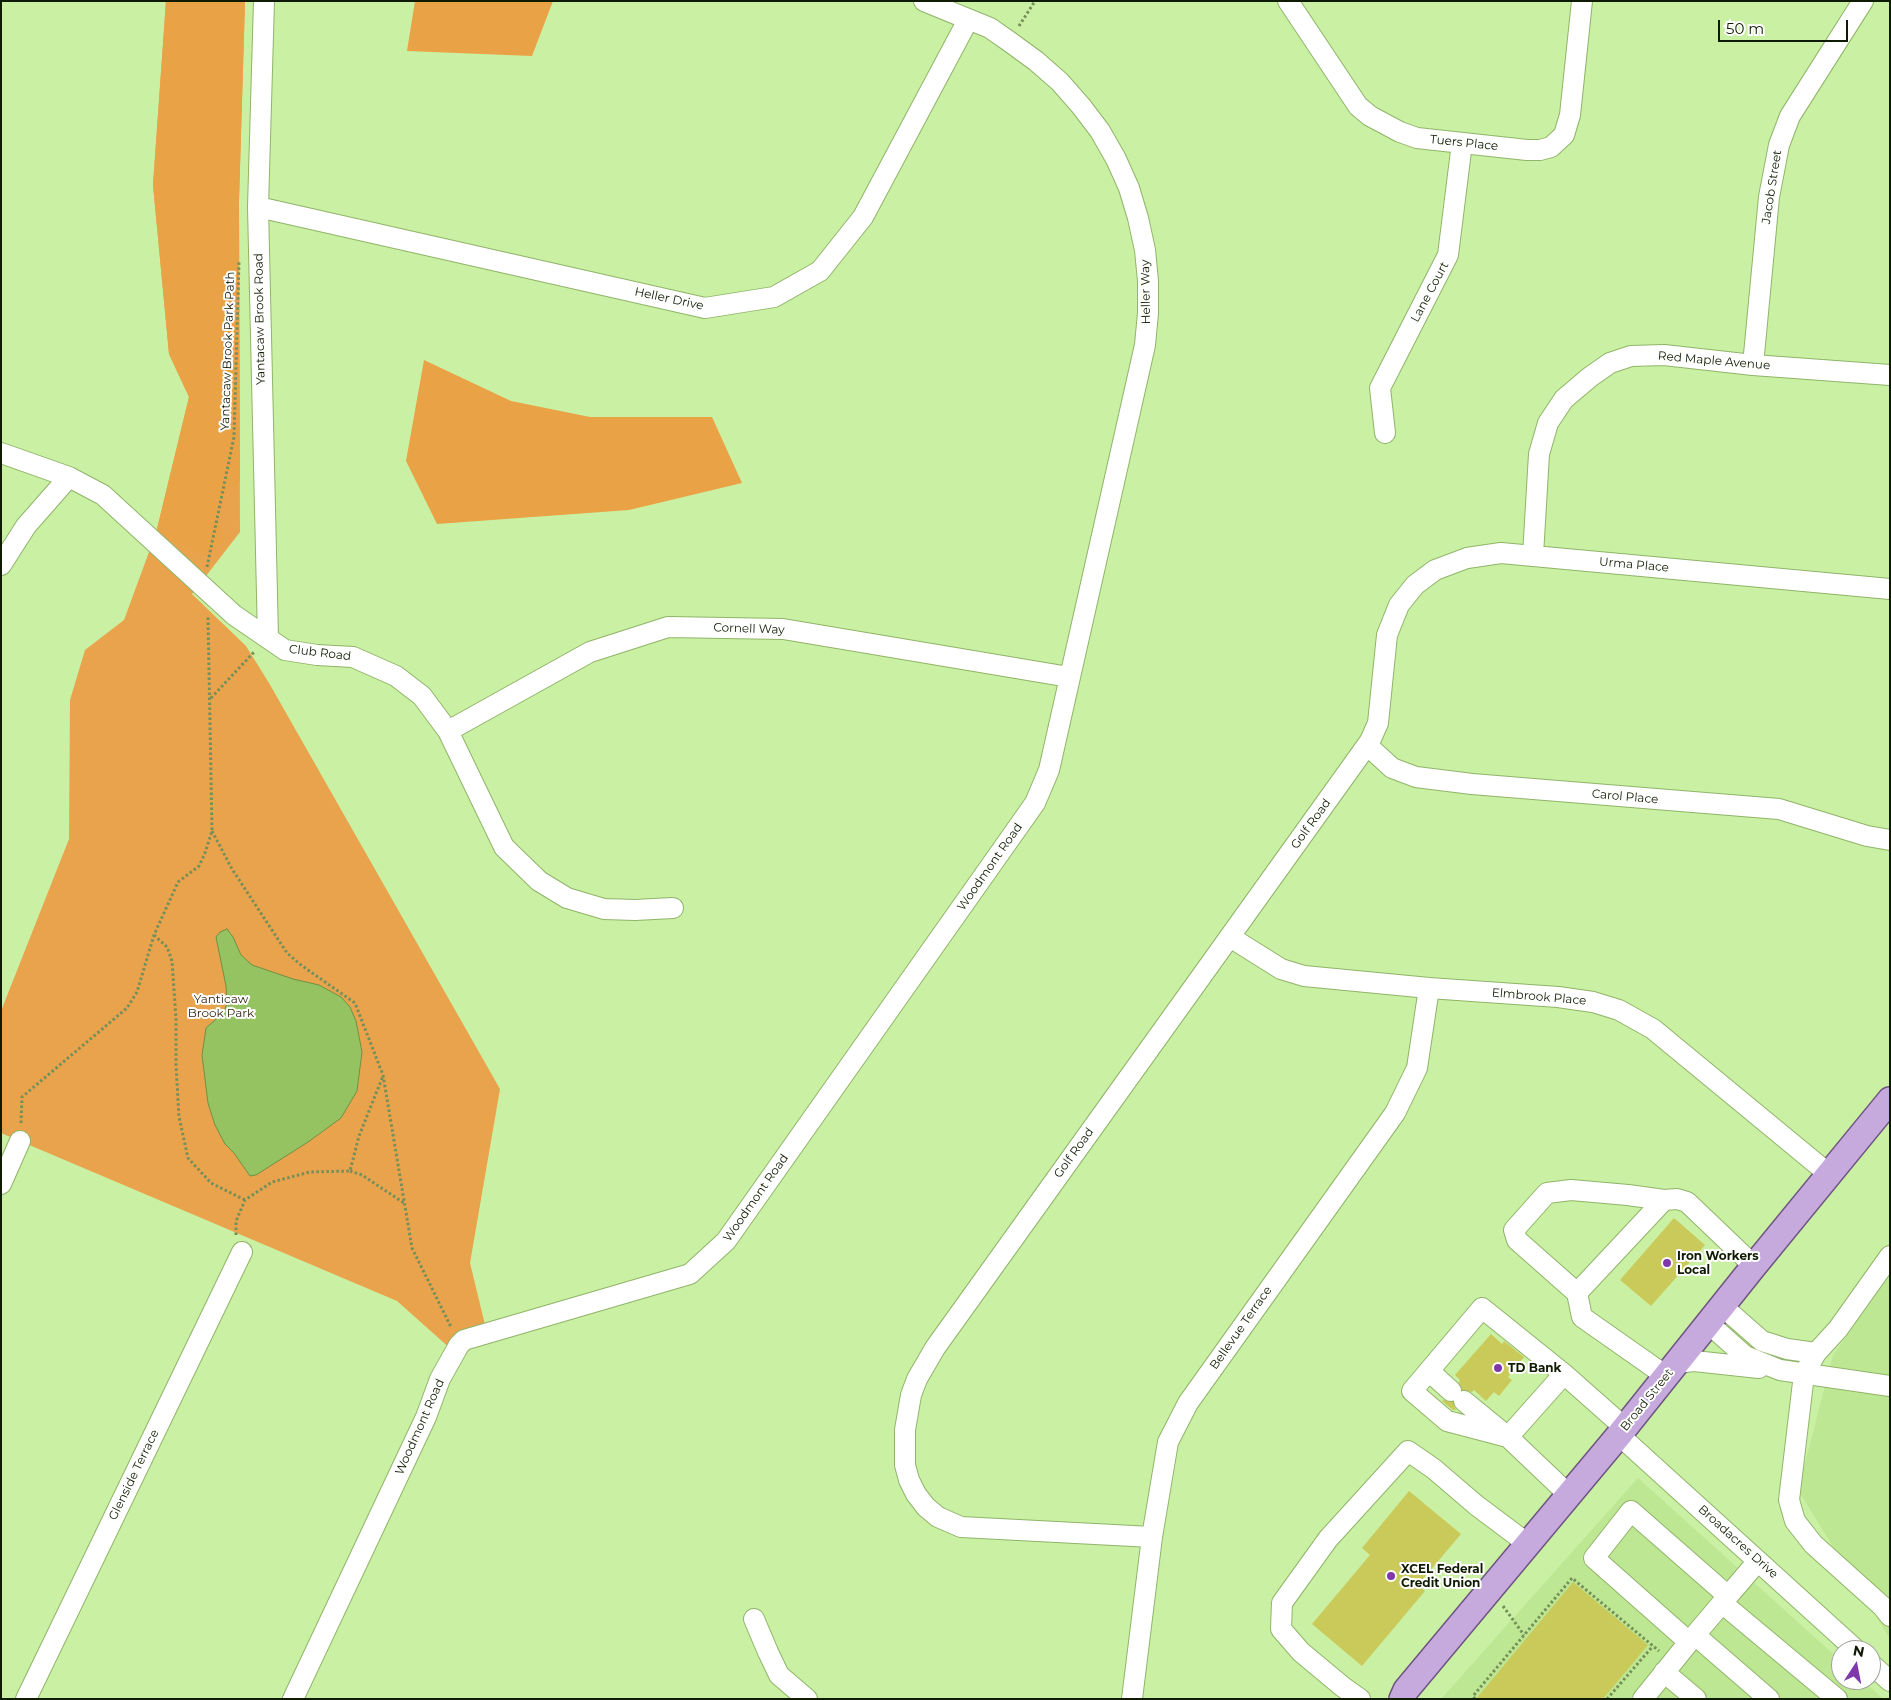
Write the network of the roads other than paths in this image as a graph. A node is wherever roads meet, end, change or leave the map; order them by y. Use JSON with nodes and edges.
{"nodes":[{"id":1,"x":264,"y":1,"type":"edge"},
{"id":2,"x":924,"y":1,"type":"edge"},
{"id":3,"x":1288,"y":1,"type":"edge"},
{"id":4,"x":1582,"y":1,"type":"edge"},
{"id":5,"x":1862,"y":1,"type":"edge"},
{"id":6,"x":968,"y":20,"type":"junction"},
{"id":7,"x":1462,"y":143,"type":"junction"},
{"id":8,"x":258,"y":207,"type":"junction"},
{"id":9,"x":1753,"y":364,"type":"junction"},
{"id":10,"x":1890,"y":375,"type":"edge"},
{"id":11,"x":1386,"y":433,"type":"dead end"},
{"id":12,"x":1,"y":453,"type":"edge"},
{"id":13,"x":69,"y":477,"type":"junction"},
{"id":14,"x":1533,"y":556,"type":"junction"},
{"id":15,"x":1,"y":565,"type":"edge"},
{"id":16,"x":1890,"y":589,"type":"edge"},
{"id":17,"x":1398,"y":609,"type":"joint"},
{"id":18,"x":268,"y":638,"type":"junction"},
{"id":19,"x":1070,"y":677,"type":"junction"},
{"id":20,"x":448,"y":731,"type":"junction"},
{"id":21,"x":1367,"y":745,"type":"junction"},
{"id":22,"x":1890,"y":840,"type":"edge"},
{"id":23,"x":673,"y":908,"type":"dead end"},
{"id":24,"x":1230,"y":936,"type":"junction"},
{"id":25,"x":1430,"y":988,"type":"junction"},
{"id":26,"x":1890,"y":1100,"type":"edge"},
{"id":27,"x":20,"y":1141,"type":"road end"},
{"id":28,"x":1830,"y":1175,"type":"junction"},
{"id":29,"x":1,"y":1184,"type":"edge"},
{"id":30,"x":1664,"y":1200,"type":"junction"},
{"id":31,"x":242,"y":1252,"type":"road end"},
{"id":32,"x":1890,"y":1256,"type":"edge"},
{"id":33,"x":1754,"y":1266,"type":"junction"},
{"id":34,"x":1577,"y":1293,"type":"junction"},
{"id":35,"x":1715,"y":1315,"type":"junction"},
{"id":36,"x":1816,"y":1353,"type":"junction"},
{"id":37,"x":1671,"y":1370,"type":"junction"},
{"id":38,"x":1780,"y":1370,"type":"junction"},
{"id":39,"x":1429,"y":1372,"type":"junction"},
{"id":40,"x":1564,"y":1374,"type":"junction"},
{"id":41,"x":1804,"y":1374,"type":"junction"},
{"id":42,"x":1890,"y":1386,"type":"edge"},
{"id":43,"x":1622,"y":1431,"type":"junction"},
{"id":44,"x":1508,"y":1438,"type":"junction"},
{"id":45,"x":1570,"y":1494,"type":"junction"},
{"id":46,"x":1152,"y":1537,"type":"junction"},
{"id":47,"x":1528,"y":1544,"type":"junction"},
{"id":48,"x":1758,"y":1561,"type":"junction"},
{"id":49,"x":1725,"y":1599,"type":"junction"},
{"id":50,"x":1890,"y":1616,"type":"edge"},
{"id":51,"x":754,"y":1619,"type":"dead end"},
{"id":52,"x":1692,"y":1639,"type":"junction"},
{"id":53,"x":1845,"y":1640,"type":"edge"},
{"id":54,"x":1664,"y":1672,"type":"junction"},
{"id":55,"x":26,"y":1699,"type":"edge"},
{"id":56,"x":293,"y":1699,"type":"edge"},
{"id":57,"x":807,"y":1699,"type":"edge"},
{"id":58,"x":1132,"y":1699,"type":"edge"},
{"id":59,"x":1360,"y":1699,"type":"edge"},
{"id":60,"x":1402,"y":1699,"type":"edge"},
{"id":61,"x":1643,"y":1699,"type":"edge"},
{"id":62,"x":1696,"y":1699,"type":"edge"},
{"id":63,"x":1769,"y":1699,"type":"edge"},
{"id":64,"x":1837,"y":1699,"type":"edge"}],
"edges":[{"from":1,"to":8,"type":"street","name":"Yantacaw Brook Road"},
{"from":2,"to":6,"type":"street","name":"Heller Way"},
{"from":3,"to":7,"type":"street","name":"Tuers Place"},
{"from":4,"to":7,"type":"street","name":"Tuers Place"},
{"from":5,"to":9,"type":"street","name":"Jacob Street"},
{"from":6,"to":8,"type":"street","name":"Heller Drive"},
{"from":6,"to":19,"type":"street","name":"Heller Way"},
{"from":7,"to":11,"type":"street","name":"Lane Court"},
{"from":8,"to":18,"type":"street","name":"Yantacaw Brook Road"},
{"from":9,"to":10,"type":"street","name":"Red Maple Avenue"},
{"from":9,"to":14,"type":"street","name":"Red Maple Avenue"},
{"from":12,"to":13,"type":"street","name":"Club Road"},
{"from":13,"to":15,"type":"street"},
{"from":13,"to":18,"type":"street","name":"Club Road"},
{"from":14,"to":16,"type":"street","name":"Urma Place"},
{"from":14,"to":17,"type":"street","name":"Urma Place"},
{"from":17,"to":21,"type":"street","name":"Golf Road"},
{"from":18,"to":20,"type":"street","name":"Club Road"},
{"from":19,"to":20,"type":"street","name":"Cornell Way"},
{"from":19,"to":56,"type":"street","name":"Woodmont Road"},
{"from":20,"to":23,"type":"street","name":"Club Road"},
{"from":21,"to":22,"type":"street","name":"Carol Place"},
{"from":21,"to":24,"type":"street","name":"Golf Road"},
{"from":24,"to":25,"type":"street","name":"Elmbrook Place"},
{"from":24,"to":46,"type":"street","name":"Golf Road"},
{"from":25,"to":28,"type":"street","name":"Elmbrook Place"},
{"from":25,"to":46,"type":"street","name":"Bellevue Terrace"},
{"from":26,"to":28,"type":"main road","name":"Broad Street"},
{"from":27,"to":29,"type":"street"},
{"from":28,"to":33,"type":"main road","name":"Broad Street"},
{"from":30,"to":33,"type":"street"},
{"from":30,"to":34,"type":"street"},
{"from":30,"to":34,"type":"street"},
{"from":31,"to":55,"type":"street","name":"Glenside Terrace"},
{"from":32,"to":36,"type":"street"},
{"from":33,"to":35,"type":"main road","name":"Broad Street"},
{"from":34,"to":37,"type":"street"},
{"from":35,"to":36,"type":"street"},
{"from":35,"to":37,"type":"main road","name":"Broad Street"},
{"from":35,"to":38,"type":"street"},
{"from":36,"to":41,"type":"street"},
{"from":37,"to":38,"type":"street"},
{"from":37,"to":43,"type":"main road","name":"Broad Street"},
{"from":38,"to":41,"type":"street"},
{"from":39,"to":40,"type":"street","name":"Broadacres Drive"},
{"from":39,"to":44,"type":"street"},
{"from":39,"to":44,"type":"street"},
{"from":40,"to":43,"type":"street","name":"Broadacres Drive"},
{"from":40,"to":44,"type":"street"},
{"from":41,"to":42,"type":"street"},
{"from":41,"to":50,"type":"street"},
{"from":43,"to":45,"type":"main road","name":"Broad Street"},
{"from":43,"to":48,"type":"street","name":"Broadacres Drive"},
{"from":44,"to":45,"type":"street"},
{"from":45,"to":47,"type":"main road","name":"Broad Street"},
{"from":46,"to":58,"type":"street","name":"Bellevue Terrace"},
{"from":47,"to":59,"type":"street"},
{"from":47,"to":60,"type":"main road","name":"Broad Street"},
{"from":48,"to":49,"type":"street"},
{"from":48,"to":53,"type":"street","name":"Broadacres Drive"},
{"from":49,"to":52,"type":"street"},
{"from":49,"to":52,"type":"street"},
{"from":49,"to":64,"type":"street"},
{"from":51,"to":57,"type":"street"},
{"from":52,"to":54,"type":"street"},
{"from":52,"to":63,"type":"street"},
{"from":54,"to":61,"type":"street"},
{"from":54,"to":62,"type":"street"}]}
